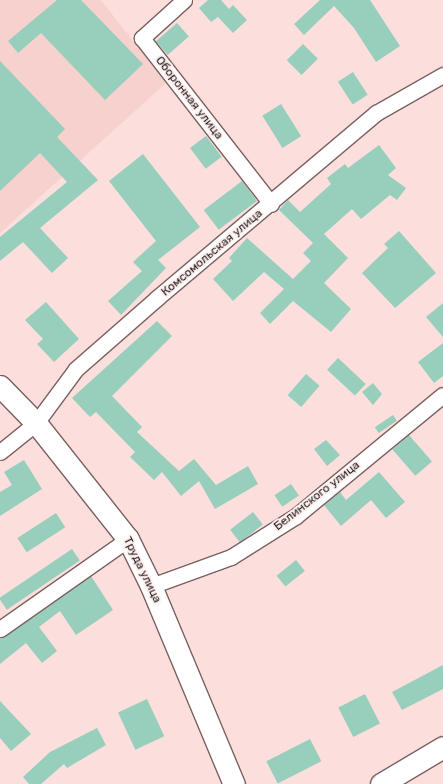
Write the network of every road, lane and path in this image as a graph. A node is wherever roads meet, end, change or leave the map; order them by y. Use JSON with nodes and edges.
{"nodes":[{"id":1,"x":184,"y":0,"type":"edge"},
{"id":2,"x":443,"y":75,"type":"edge"},
{"id":3,"x":271,"y":204,"type":"junction"},
{"id":4,"x":0,"y":386,"type":"edge"},
{"id":5,"x":443,"y":396,"type":"edge"},
{"id":6,"x":36,"y":423,"type":"junction"},
{"id":7,"x":0,"y":452,"type":"edge"},
{"id":8,"x":128,"y":538,"type":"junction"},
{"id":9,"x":151,"y":586,"type":"junction"},
{"id":10,"x":0,"y":629,"type":"edge"},
{"id":11,"x":443,"y":747,"type":"edge"},
{"id":12,"x":234,"y":784,"type":"edge"},
{"id":13,"x":382,"y":784,"type":"edge"}],
"edges":[{"from":1,"to":3,"type":"street","name":"Оборонная улица"},
{"from":2,"to":3,"type":"street","name":"Комсомольская улица"},
{"from":3,"to":6,"type":"street","name":"Комсомольская улица"},
{"from":4,"to":6,"type":"street","name":"Труда улица"},
{"from":5,"to":9,"type":"street","name":"Белинского улица"},
{"from":6,"to":7,"type":"street","name":"Комсомольская улица"},
{"from":6,"to":8,"type":"street","name":"Труда улица"},
{"from":8,"to":9,"type":"street","name":"Труда улица"},
{"from":8,"to":10,"type":"street"},
{"from":9,"to":12,"type":"street","name":"Труда улица"},
{"from":11,"to":13,"type":"street"}]}
